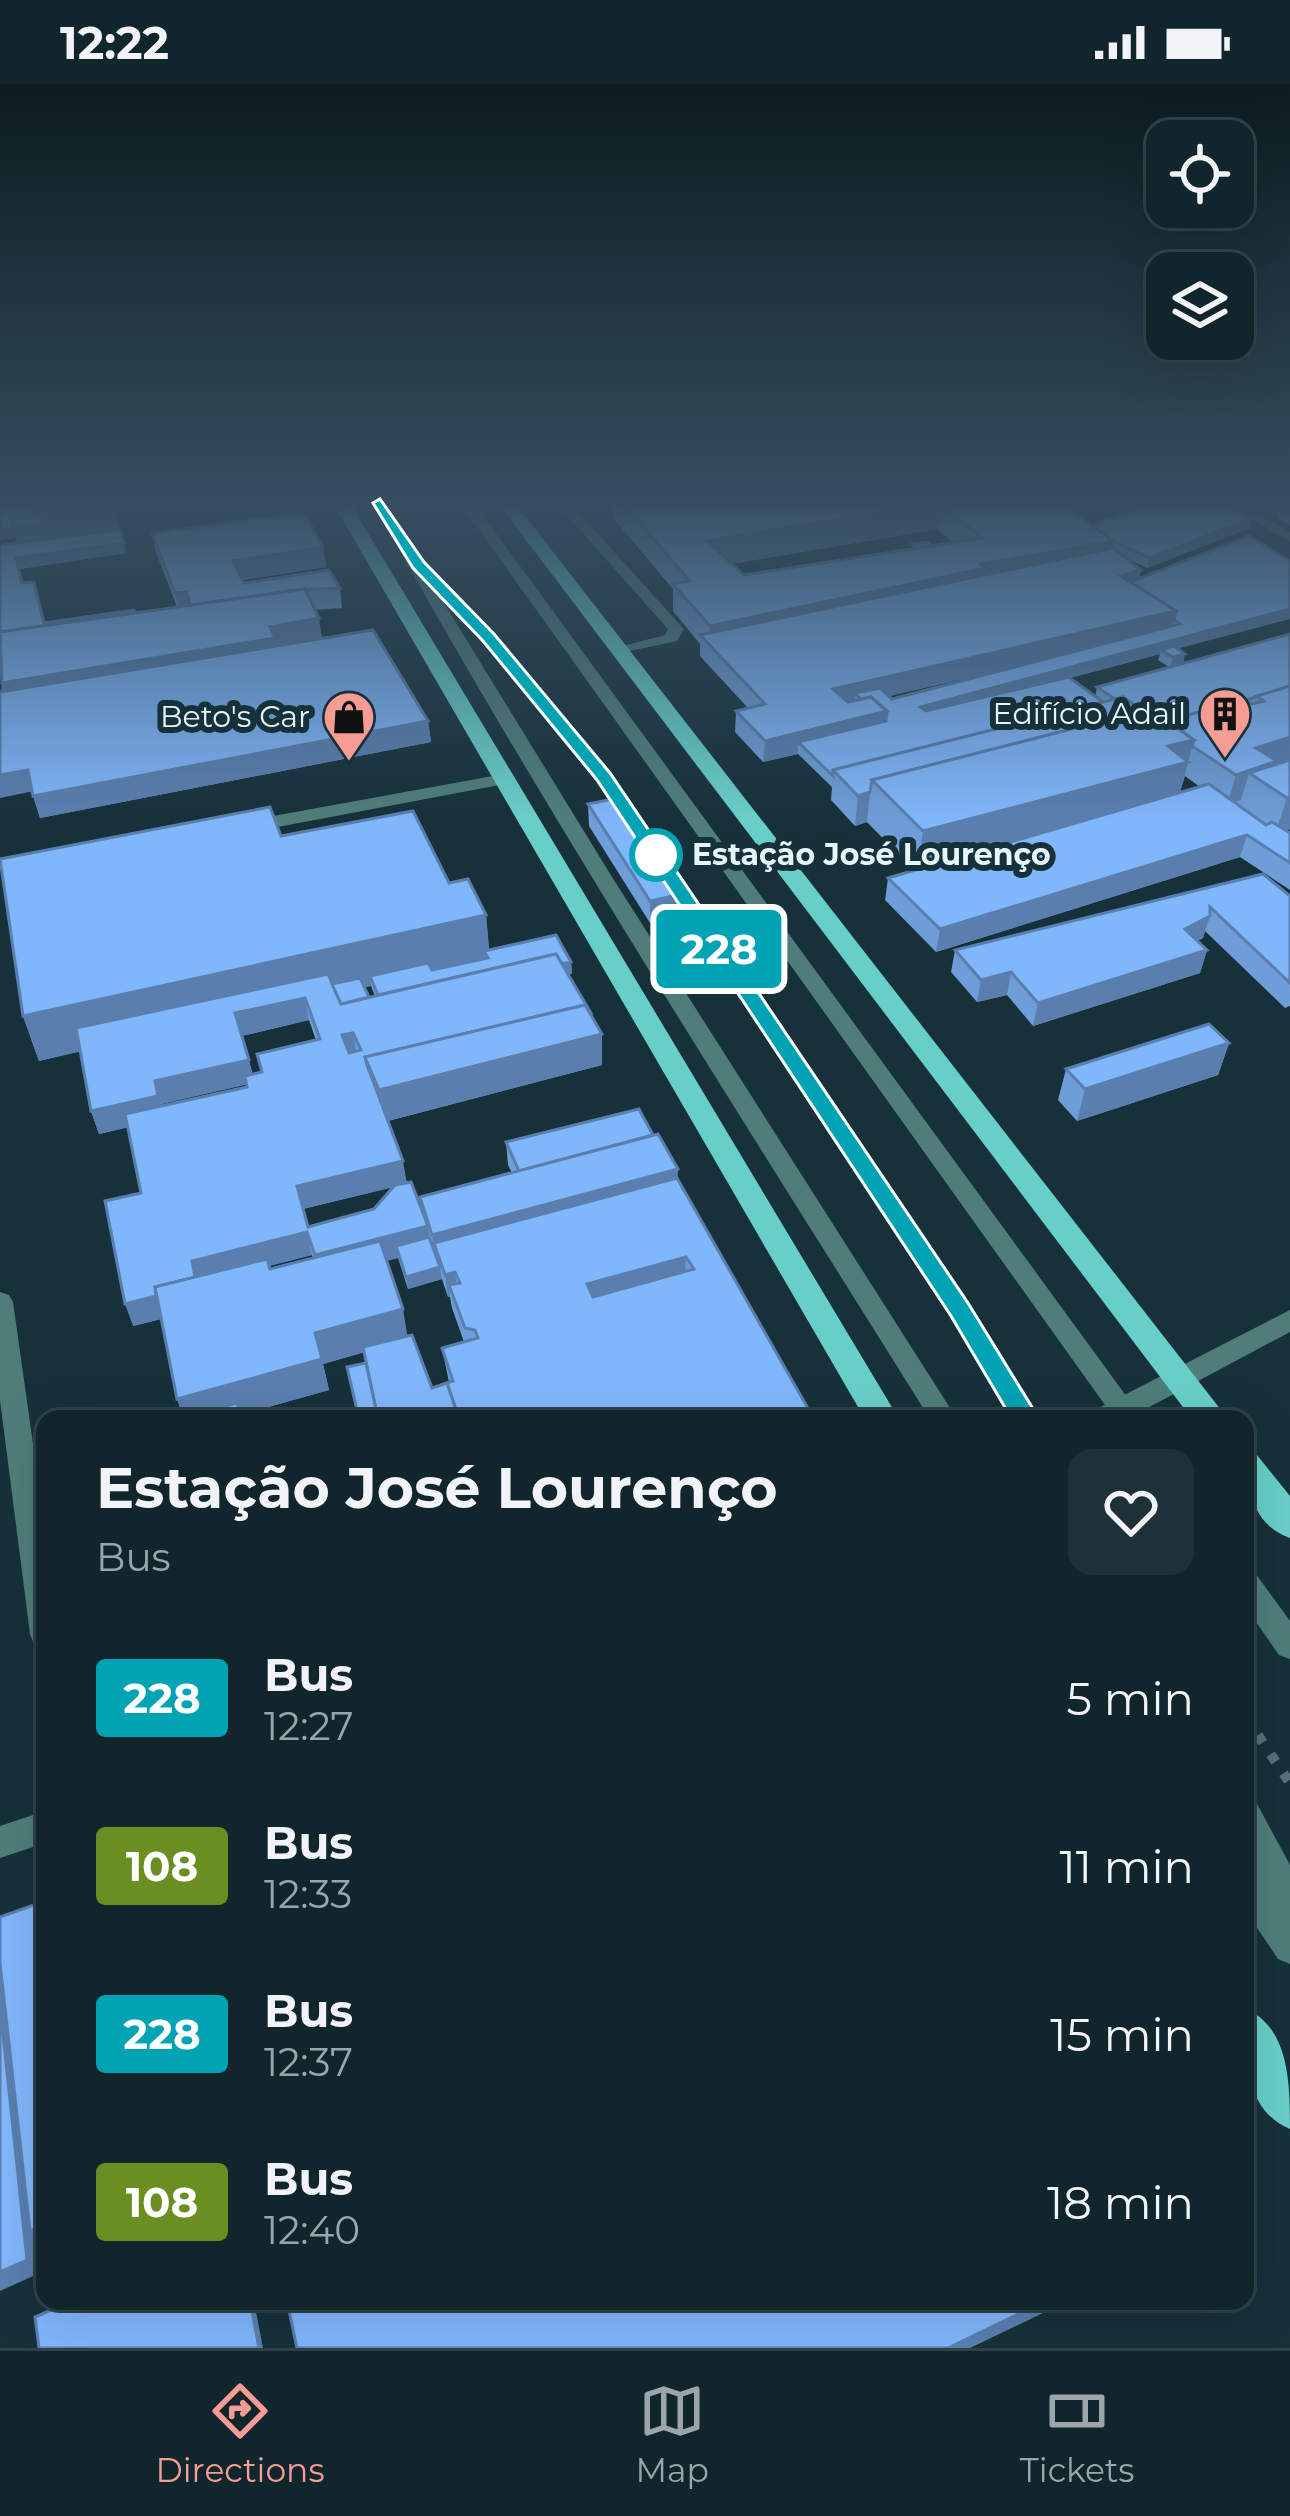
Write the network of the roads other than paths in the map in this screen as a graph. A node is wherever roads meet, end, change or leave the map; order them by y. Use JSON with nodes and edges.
{"nodes":[{"id":1,"x":403,"y":609,"type":"edge"},
{"id":2,"x":441,"y":609,"type":"edge"},
{"id":3,"x":460,"y":609,"type":"edge"},
{"id":4,"x":542,"y":609,"type":"edge"},
{"id":5,"x":588,"y":609,"type":"edge"},
{"id":6,"x":658,"y":609,"type":"edge"},
{"id":7,"x":620,"y":651,"type":"junction"},
{"id":8,"x":503,"y":779,"type":"junction"},
{"id":9,"x":235,"y":829,"type":"edge"},
{"id":10,"x":0,"y":1302,"type":"edge"},
{"id":11,"x":1290,"y":1320,"type":"edge"},
{"id":12,"x":1179,"y":1376,"type":"junction"},
{"id":13,"x":877,"y":1410,"type":"edge"},
{"id":14,"x":938,"y":1410,"type":"edge"},
{"id":15,"x":1020,"y":1410,"type":"edge"},
{"id":16,"x":1114,"y":1410,"type":"edge"},
{"id":17,"x":1126,"y":1410,"type":"edge"},
{"id":18,"x":1204,"y":1410,"type":"edge"},
{"id":19,"x":1254,"y":1477,"type":"edge"},
{"id":20,"x":1290,"y":1523,"type":"edge"},
{"id":21,"x":36,"y":1568,"type":"edge"},
{"id":22,"x":1254,"y":1595,"type":"edge"},
{"id":23,"x":1290,"y":1645,"type":"edge"},
{"id":24,"x":36,"y":1830,"type":"edge"},
{"id":25,"x":1254,"y":1832,"type":"edge"},
{"id":26,"x":0,"y":1843,"type":"edge"},
{"id":27,"x":1254,"y":1893,"type":"edge"},
{"id":28,"x":1290,"y":1899,"type":"edge"},
{"id":29,"x":1290,"y":1947,"type":"edge"},
{"id":30,"x":1254,"y":2045,"type":"edge"},
{"id":31,"x":1290,"y":2106,"type":"edge"}],
"edges":[{"from":1,"to":8,"type":"main road"},
{"from":2,"to":14,"type":"street"},
{"from":3,"to":15,"type":"street"},
{"from":4,"to":16,"type":"street"},
{"from":5,"to":7,"type":"main road"},
{"from":6,"to":7,"type":"street"},
{"from":7,"to":12,"type":"main road"},
{"from":8,"to":9,"type":"street"},
{"from":8,"to":13,"type":"main road"},
{"from":10,"to":21,"type":"street"},
{"from":11,"to":12,"type":"street"},
{"from":12,"to":17,"type":"street"},
{"from":12,"to":18,"type":"main road"},
{"from":19,"to":20,"type":"main road"},
{"from":22,"to":23,"type":"street"},
{"from":24,"to":26,"type":"street"},
{"from":25,"to":28,"type":"street"},
{"from":27,"to":29,"type":"street"},
{"from":30,"to":31,"type":"main road"}]}
